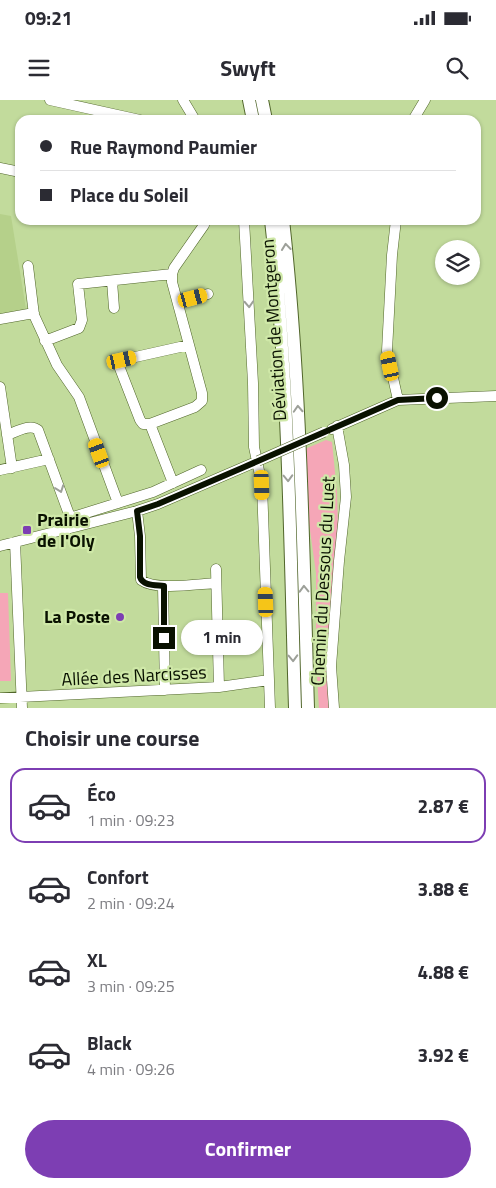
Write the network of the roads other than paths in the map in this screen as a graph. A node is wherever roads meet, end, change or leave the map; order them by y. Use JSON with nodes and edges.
{"nodes":[{"id":1,"x":50,"y":100,"type":"edge"},
{"id":2,"x":183,"y":100,"type":"edge"},
{"id":3,"x":249,"y":100,"type":"edge"},
{"id":4,"x":262,"y":100,"type":"edge"},
{"id":5,"x":425,"y":100,"type":"edge"},
{"id":6,"x":118,"y":115,"type":"edge"},
{"id":7,"x":191,"y":115,"type":"edge"},
{"id":8,"x":252,"y":115,"type":"edge"},
{"id":9,"x":265,"y":115,"type":"edge"},
{"id":10,"x":416,"y":115,"type":"edge"},
{"id":11,"x":0,"y":168,"type":"edge"},
{"id":12,"x":15,"y":171,"type":"edge"},
{"id":13,"x":204,"y":225,"type":"edge"},
{"id":14,"x":244,"y":225,"type":"edge"},
{"id":15,"x":272,"y":225,"type":"edge"},
{"id":16,"x":284,"y":225,"type":"edge"},
{"id":17,"x":395,"y":225,"type":"edge"},
{"id":18,"x":28,"y":266,"type":"dead end"},
{"id":19,"x":172,"y":274,"type":"junction"},
{"id":20,"x":112,"y":281,"type":"junction"},
{"id":21,"x":208,"y":294,"type":"dead end"},
{"id":22,"x":178,"y":303,"type":"junction"},
{"id":23,"x":114,"y":308,"type":"dead end"},
{"id":24,"x":34,"y":312,"type":"junction"},
{"id":25,"x":0,"y":319,"type":"edge"},
{"id":26,"x":45,"y":341,"type":"junction"},
{"id":27,"x":189,"y":345,"type":"junction"},
{"id":28,"x":0,"y":387,"type":"edge"},
{"id":29,"x":496,"y":396,"type":"edge"},
{"id":30,"x":398,"y":400,"type":"junction"},
{"id":31,"x":150,"y":424,"type":"junction"},
{"id":32,"x":337,"y":426,"type":"junction"},
{"id":33,"x":7,"y":435,"type":"junction"},
{"id":34,"x":49,"y":458,"type":"junction"},
{"id":35,"x":258,"y":461,"type":"junction"},
{"id":36,"x":12,"y":468,"type":"junction"},
{"id":37,"x":0,"y":470,"type":"edge"},
{"id":38,"x":201,"y":470,"type":"dead end"},
{"id":39,"x":173,"y":483,"type":"junction"},
{"id":40,"x":118,"y":503,"type":"junction"},
{"id":41,"x":137,"y":511,"type":"junction"},
{"id":42,"x":74,"y":522,"type":"junction"},
{"id":43,"x":15,"y":542,"type":"junction"},
{"id":44,"x":0,"y":546,"type":"edge"},
{"id":45,"x":216,"y":568,"type":"dead end"},
{"id":46,"x":216,"y":584,"type":"junction"},
{"id":47,"x":164,"y":586,"type":"junction"},
{"id":48,"x":269,"y":680,"type":"junction"},
{"id":49,"x":219,"y":687,"type":"junction"},
{"id":50,"x":166,"y":690,"type":"junction"},
{"id":51,"x":0,"y":698,"type":"edge"},
{"id":52,"x":22,"y":703,"type":"edge"},
{"id":53,"x":270,"y":708,"type":"edge"},
{"id":54,"x":295,"y":708,"type":"edge"},
{"id":55,"x":308,"y":708,"type":"edge"},
{"id":56,"x":334,"y":708,"type":"edge"}],
"edges":[{"from":1,"to":6,"type":"street"},
{"from":2,"to":7,"type":"street"},
{"from":3,"to":8,"type":"main road"},
{"from":4,"to":9,"type":"main road"},
{"from":5,"to":10,"type":"street"},
{"from":11,"to":12,"type":"street"},
{"from":13,"to":19,"type":"street"},
{"from":14,"to":35,"type":"street","one_way":true},
{"from":15,"to":54,"type":"main road","name":"Déviation de Montgeron","one_way":true},
{"from":55,"to":16,"type":"main road","name":"Déviation de Montgeron","one_way":true},
{"from":17,"to":30,"type":"street"},
{"from":18,"to":24,"type":"street"},
{"from":19,"to":20,"type":"street"},
{"from":19,"to":22,"type":"street"},
{"from":20,"to":23,"type":"street"},
{"from":20,"to":26,"type":"street"},
{"from":21,"to":22,"type":"street"},
{"from":22,"to":27,"type":"street"},
{"from":24,"to":25,"type":"street"},
{"from":24,"to":26,"type":"street"},
{"from":26,"to":40,"type":"street"},
{"from":27,"to":31,"type":"street"},
{"from":27,"to":31,"type":"street"},
{"from":28,"to":33,"type":"street"},
{"from":29,"to":30,"type":"street"},
{"from":30,"to":32,"type":"street"},
{"from":31,"to":39,"type":"street"},
{"from":32,"to":35,"type":"street","bridge":true},
{"from":32,"to":56,"type":"street","name":"Chemin du Dessous du Luet"},
{"from":33,"to":34,"type":"street"},
{"from":33,"to":36,"type":"street"},
{"from":34,"to":36,"type":"street"},
{"from":34,"to":42,"type":"street","one_way":true},
{"from":35,"to":41,"type":"street"},
{"from":35,"to":48,"type":"street"},
{"from":36,"to":37,"type":"street"},
{"from":38,"to":39,"type":"street"},
{"from":39,"to":40,"type":"street"},
{"from":40,"to":42,"type":"street"},
{"from":41,"to":42,"type":"street"},
{"from":41,"to":47,"type":"street"},
{"from":42,"to":43,"type":"street"},
{"from":43,"to":44,"type":"street"},
{"from":43,"to":52,"type":"street"},
{"from":45,"to":46,"type":"street"},
{"from":46,"to":47,"type":"street"},
{"from":46,"to":49,"type":"street"},
{"from":47,"to":50,"type":"street"},
{"from":48,"to":49,"type":"street","name":"Allée des Narcisses"},
{"from":48,"to":53,"type":"street"},
{"from":49,"to":50,"type":"street","name":"Allée des Narcisses"},
{"from":50,"to":52,"type":"street","name":"Allée des Narcisses"},
{"from":51,"to":52,"type":"street","name":"Allée des Narcisses"}]}
